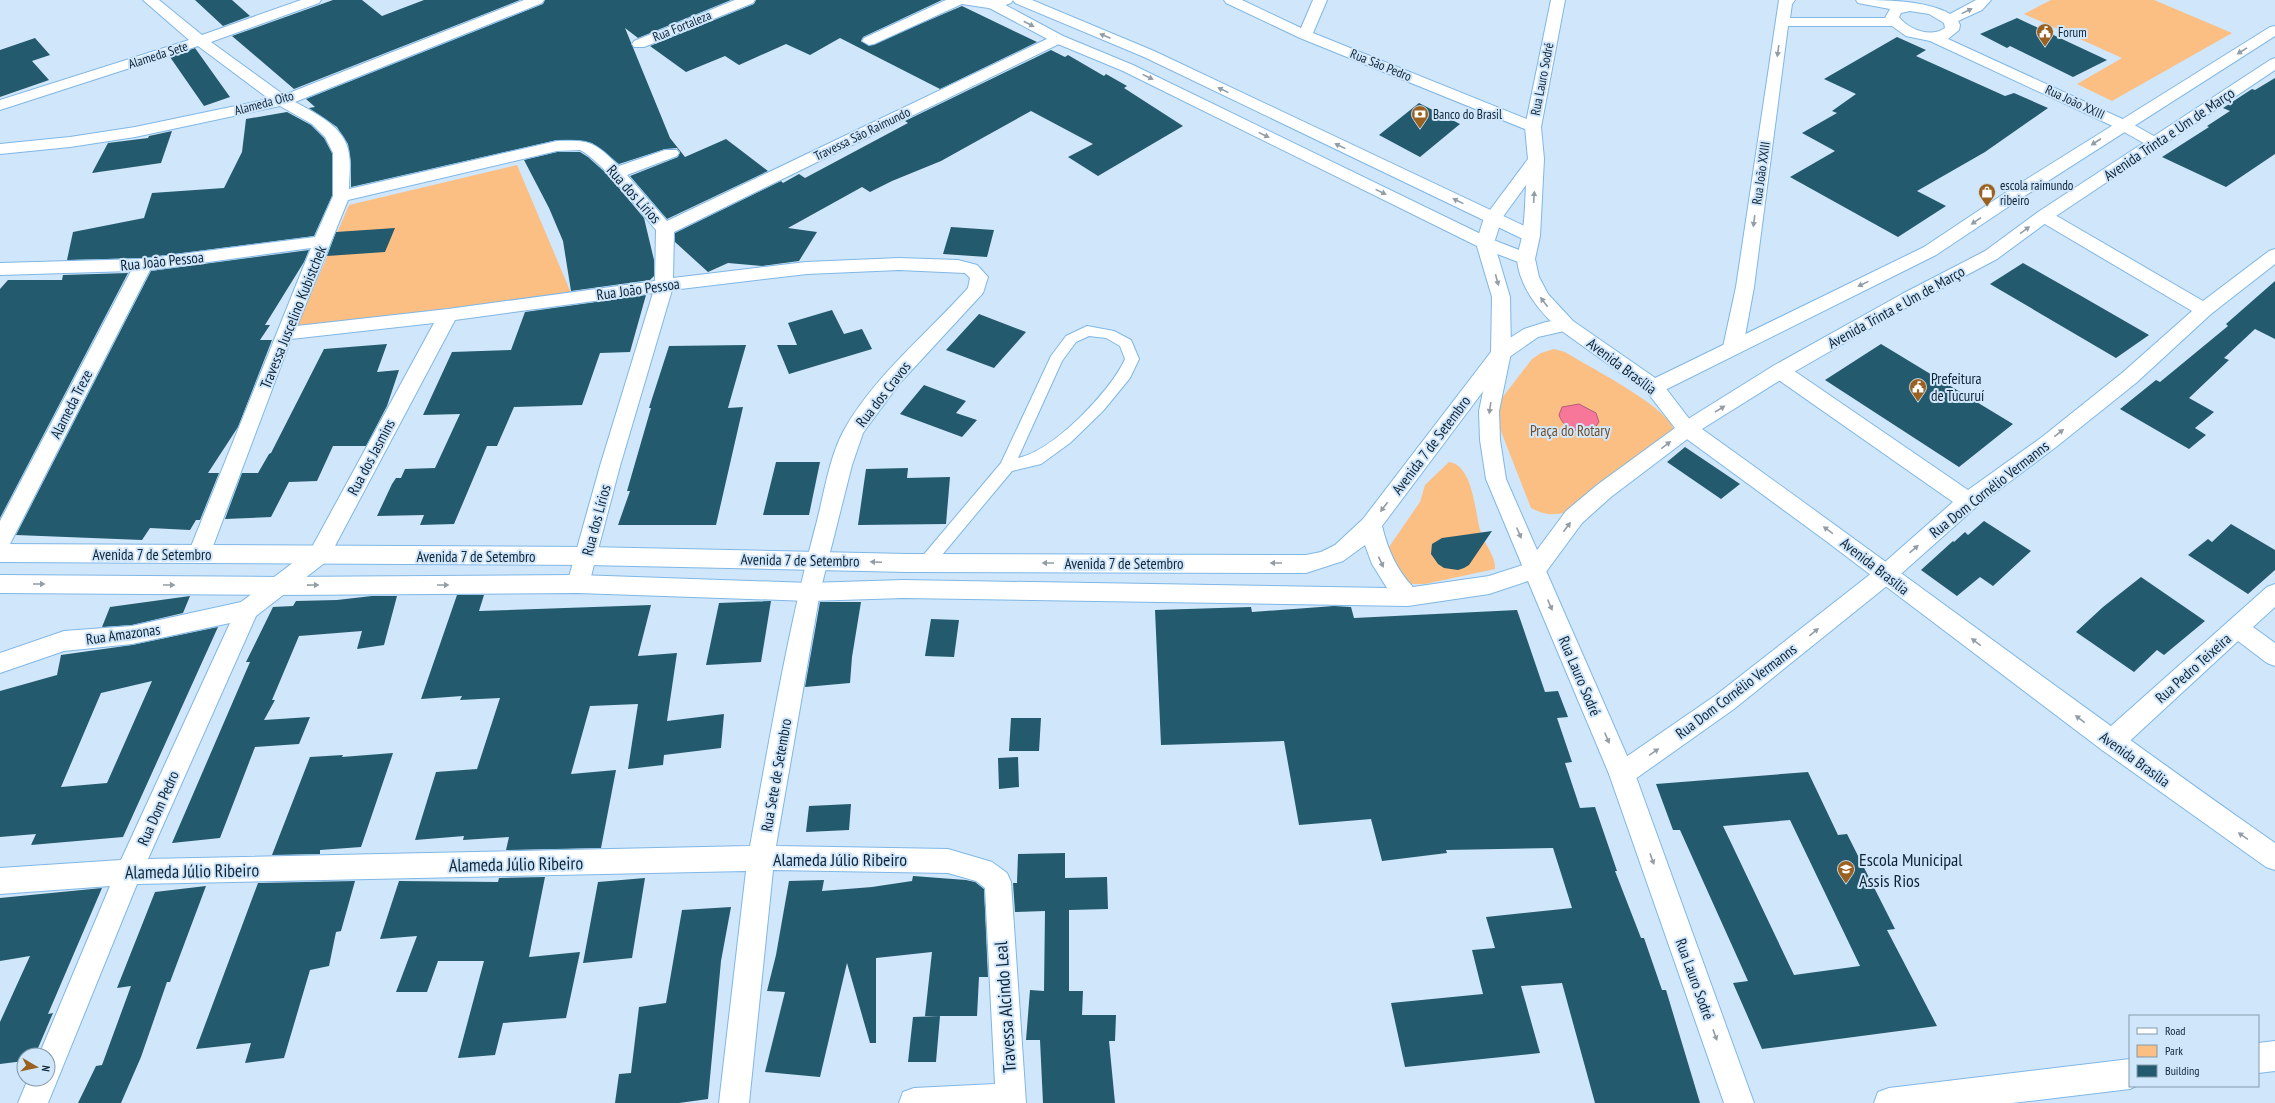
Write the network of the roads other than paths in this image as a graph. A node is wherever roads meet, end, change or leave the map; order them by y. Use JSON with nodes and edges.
{"nodes":[{"id":1,"x":150,"y":0,"type":"edge"},
{"id":2,"x":314,"y":0,"type":"edge"},
{"id":3,"x":537,"y":0,"type":"edge"},
{"id":4,"x":748,"y":0,"type":"edge"},
{"id":5,"x":958,"y":0,"type":"edge"},
{"id":6,"x":964,"y":0,"type":"edge"},
{"id":7,"x":1020,"y":0,"type":"edge"},
{"id":8,"x":1231,"y":0,"type":"edge"},
{"id":9,"x":1320,"y":0,"type":"edge"},
{"id":10,"x":1558,"y":0,"type":"edge"},
{"id":11,"x":1788,"y":0,"type":"edge"},
{"id":12,"x":1863,"y":0,"type":"edge"},
{"id":13,"x":1934,"y":0,"type":"edge"},
{"id":14,"x":1984,"y":0,"type":"edge"},
{"id":15,"x":996,"y":2,"type":"edge"},
{"id":16,"x":1912,"y":7,"type":"junction"},
{"id":17,"x":1782,"y":22,"type":"junction"},
{"id":18,"x":1894,"y":22,"type":"junction"},
{"id":19,"x":1950,"y":26,"type":"junction"},
{"id":20,"x":2275,"y":30,"type":"edge"},
{"id":21,"x":1305,"y":34,"type":"junction"},
{"id":22,"x":1930,"y":36,"type":"junction"},
{"id":23,"x":1058,"y":39,"type":"junction"},
{"id":24,"x":200,"y":41,"type":"junction"},
{"id":25,"x":869,"y":41,"type":"dead end"},
{"id":26,"x":639,"y":44,"type":"dead end"},
{"id":27,"x":1149,"y":54,"type":"junction"},
{"id":28,"x":2275,"y":63,"type":"edge"},
{"id":29,"x":1994,"y":64,"type":"junction"},
{"id":30,"x":1128,"y":68,"type":"junction"},
{"id":31,"x":282,"y":101,"type":"junction"},
{"id":32,"x":0,"y":105,"type":"edge"},
{"id":33,"x":2123,"y":125,"type":"junction"},
{"id":34,"x":1533,"y":127,"type":"junction"},
{"id":35,"x":2155,"y":143,"type":"junction"},
{"id":36,"x":0,"y":149,"type":"edge"},
{"id":37,"x":671,"y":153,"type":"dead end"},
{"id":38,"x":1536,"y":159,"type":"junction"},
{"id":39,"x":616,"y":173,"type":"junction"},
{"id":40,"x":341,"y":196,"type":"junction"},
{"id":41,"x":2044,"y":216,"type":"junction"},
{"id":42,"x":1493,"y":218,"type":"junction"},
{"id":43,"x":665,"y":229,"type":"junction"},
{"id":44,"x":1531,"y":236,"type":"junction"},
{"id":45,"x":324,"y":241,"type":"junction"},
{"id":46,"x":1485,"y":243,"type":"junction"},
{"id":47,"x":1526,"y":259,"type":"junction"},
{"id":48,"x":2272,"y":261,"type":"edge"},
{"id":49,"x":143,"y":265,"type":"junction"},
{"id":50,"x":0,"y":269,"type":"edge"},
{"id":51,"x":664,"y":286,"type":"junction"},
{"id":52,"x":977,"y":289,"type":"joint"},
{"id":53,"x":2204,"y":310,"type":"junction"},
{"id":54,"x":448,"y":315,"type":"junction"},
{"id":55,"x":1566,"y":326,"type":"junction"},
{"id":56,"x":284,"y":334,"type":"junction"},
{"id":57,"x":1733,"y":347,"type":"junction"},
{"id":58,"x":1501,"y":353,"type":"junction"},
{"id":59,"x":1780,"y":372,"type":"junction"},
{"id":60,"x":1654,"y":388,"type":"junction"},
{"id":61,"x":1687,"y":429,"type":"junction"},
{"id":62,"x":1007,"y":466,"type":"junction"},
{"id":63,"x":1968,"y":501,"type":"junction"},
{"id":64,"x":1371,"y":525,"type":"junction"},
{"id":65,"x":0,"y":542,"type":"edge"},
{"id":66,"x":0,"y":553,"type":"edge"},
{"id":67,"x":199,"y":554,"type":"junction"},
{"id":68,"x":319,"y":555,"type":"junction"},
{"id":69,"x":587,"y":556,"type":"junction"},
{"id":70,"x":816,"y":560,"type":"junction"},
{"id":71,"x":916,"y":563,"type":"junction"},
{"id":72,"x":1535,"y":570,"type":"junction"},
{"id":73,"x":1885,"y":575,"type":"junction"},
{"id":74,"x":0,"y":584,"type":"edge"},
{"id":75,"x":578,"y":584,"type":"junction"},
{"id":76,"x":280,"y":586,"type":"junction"},
{"id":77,"x":903,"y":589,"type":"junction"},
{"id":78,"x":809,"y":592,"type":"junction"},
{"id":79,"x":2275,"y":593,"type":"edge"},
{"id":80,"x":1408,"y":596,"type":"junction"},
{"id":81,"x":247,"y":610,"type":"junction"},
{"id":82,"x":2237,"y":628,"type":"junction"},
{"id":83,"x":2275,"y":656,"type":"edge"},
{"id":84,"x":0,"y":663,"type":"edge"},
{"id":85,"x":2111,"y":742,"type":"junction"},
{"id":86,"x":1622,"y":774,"type":"junction"},
{"id":87,"x":761,"y":858,"type":"junction"},
{"id":88,"x":2275,"y":858,"type":"edge"},
{"id":89,"x":129,"y":872,"type":"junction"},
{"id":90,"x":0,"y":881,"type":"edge"},
{"id":91,"x":999,"y":910,"type":"joint"},
{"id":92,"x":56,"y":1049,"type":"edge"},
{"id":93,"x":2275,"y":1056,"type":"edge"},
{"id":94,"x":2259,"y":1058,"type":"edge"},
{"id":95,"x":2129,"y":1074,"type":"edge"},
{"id":96,"x":40,"y":1087,"type":"edge"},
{"id":97,"x":1011,"y":1101,"type":"edge"},
{"id":98,"x":33,"y":1103,"type":"edge"},
{"id":99,"x":734,"y":1103,"type":"edge"},
{"id":100,"x":914,"y":1103,"type":"edge"},
{"id":101,"x":1739,"y":1103,"type":"edge"},
{"id":102,"x":1889,"y":1103,"type":"edge"}],
"edges":[{"from":1,"to":24,"type":"street","name":"Travessa Juscelino Kubistchek"},
{"from":2,"to":24,"type":"street","name":"Alameda Sete"},
{"from":3,"to":31,"type":"street","name":"Alameda Oito"},
{"from":4,"to":26,"type":"street","name":"Rua Fortaleza"},
{"from":5,"to":25,"type":"street"},
{"from":6,"to":15,"type":"street"},
{"from":27,"to":7,"type":"street","one_way":true},
{"from":8,"to":21,"type":"street","name":"Rua São Pedro"},
{"from":9,"to":21,"type":"street"},
{"from":10,"to":34,"type":"street","name":"Rua Lauro Sodré"},
{"from":11,"to":17,"type":"street","name":"Rua João XXIII"},
{"from":12,"to":16,"type":"street"},
{"from":13,"to":16,"type":"street"},
{"from":19,"to":14,"type":"street","one_way":true},
{"from":15,"to":23,"type":"street","one_way":true},
{"from":16,"to":18,"type":"street"},
{"from":16,"to":19,"type":"street","name":"Rua João XXIII"},
{"from":17,"to":18,"type":"street"},
{"from":17,"to":57,"type":"street","name":"Rua João XXIII","one_way":true},
{"from":18,"to":22,"type":"street"},
{"from":19,"to":22,"type":"street"},
{"from":19,"to":29,"type":"street","name":"Rua João XXIII"},
{"from":20,"to":33,"type":"street","name":"Avenida Trinta e Um de Março","one_way":true},
{"from":21,"to":34,"type":"street","name":"Rua São Pedro"},
{"from":22,"to":29,"type":"street","name":"Rua João XXIII"},
{"from":23,"to":30,"type":"street"},
{"from":23,"to":43,"type":"street","name":"Travessa São Raimundo"},
{"from":24,"to":31,"type":"street","name":"Travessa Juscelino Kubistchek"},
{"from":24,"to":32,"type":"street","name":"Alameda Sete"},
{"from":27,"to":30,"type":"street"},
{"from":42,"to":27,"type":"street","one_way":true},
{"from":28,"to":35,"type":"street","name":"Avenida Trinta e Um de Março"},
{"from":29,"to":33,"type":"street","name":"Rua João XXIII"},
{"from":30,"to":46,"type":"street","one_way":true},
{"from":31,"to":36,"type":"street","name":"Alameda Oito"},
{"from":31,"to":40,"type":"street","name":"Travessa Juscelino Kubistchek"},
{"from":33,"to":35,"type":"street","name":"Rua João XXIII"},
{"from":33,"to":57,"type":"street","name":"Avenida Trinta e Um de Março","one_way":true},
{"from":34,"to":38,"type":"street","name":"Rua Lauro Sodré"},
{"from":35,"to":41,"type":"street","name":"Avenida Trinta e Um de Março"},
{"from":37,"to":39,"type":"street"},
{"from":38,"to":42,"type":"street"},
{"from":44,"to":38,"type":"street","name":"Rua Lauro Sodré","one_way":true},
{"from":39,"to":40,"type":"street","name":"Rua dos Lírios"},
{"from":39,"to":43,"type":"street","name":"Rua dos Lírios"},
{"from":40,"to":45,"type":"street","name":"Travessa Juscelino Kubistchek"},
{"from":41,"to":53,"type":"street"},
{"from":59,"to":41,"type":"street","name":"Avenida Trinta e Um de Março","one_way":true},
{"from":42,"to":44,"type":"street"},
{"from":42,"to":46,"type":"street"},
{"from":43,"to":51,"type":"street","name":"Rua dos Lírios"},
{"from":44,"to":47,"type":"street","name":"Avenida Brasília"},
{"from":45,"to":49,"type":"street","name":"Rua João Pessoa"},
{"from":45,"to":56,"type":"street","name":"Travessa Juscelino Kubistchek"},
{"from":46,"to":47,"type":"street"},
{"from":46,"to":58,"type":"street","name":"Rua Lauro Sodré","one_way":true},
{"from":55,"to":47,"type":"street","name":"Avenida Brasília","one_way":true},
{"from":48,"to":53,"type":"street","name":"Rua Dom Cornélio Vermanns"},
{"from":49,"to":50,"type":"street","name":"Rua João Pessoa"},
{"from":49,"to":65,"type":"street","name":"Alameda Treze"},
{"from":51,"to":52,"type":"street","name":"Rua João Pessoa"},
{"from":51,"to":54,"type":"street","name":"Rua João Pessoa"},
{"from":51,"to":69,"type":"street","name":"Rua dos Lírios"},
{"from":52,"to":70,"type":"street","name":"Rua dos Cravos"},
{"from":63,"to":53,"type":"street","name":"Rua Dom Cornélio Vermanns","one_way":true},
{"from":54,"to":56,"type":"street","name":"Rua João Pessoa"},
{"from":54,"to":68,"type":"street","name":"Rua dos Jasmins"},
{"from":55,"to":58,"type":"street","name":"Avenida 7 de Setembro"},
{"from":55,"to":60,"type":"street","name":"Avenida Brasília"},
{"from":56,"to":67,"type":"street","name":"Travessa Juscelino Kubistchek"},
{"from":57,"to":60,"type":"street","name":"Avenida Trinta e Um de Março"},
{"from":58,"to":64,"type":"street","name":"Avenida 7 de Setembro","one_way":true},
{"from":58,"to":72,"type":"street","name":"Rua Lauro Sodré","one_way":true},
{"from":61,"to":59,"type":"street","name":"Avenida Trinta e Um de Março","one_way":true},
{"from":59,"to":63,"type":"street"},
{"from":60,"to":61,"type":"street","name":"Avenida Brasília"},
{"from":72,"to":61,"type":"street","name":"Avenida Trinta e Um de Março","one_way":true},
{"from":73,"to":61,"type":"street","name":"Avenida Brasília","one_way":true},
{"from":62,"to":62,"type":"lane"},
{"from":62,"to":71,"type":"lane"},
{"from":73,"to":63,"type":"street","name":"Rua Dom Cornélio Vermanns","one_way":true},
{"from":64,"to":71,"type":"street","name":"Avenida 7 de Setembro","one_way":true},
{"from":64,"to":80,"type":"street","one_way":true},
{"from":66,"to":67,"type":"street","name":"Avenida 7 de Setembro"},
{"from":67,"to":68,"type":"street","name":"Avenida 7 de Setembro"},
{"from":68,"to":69,"type":"street","name":"Avenida 7 de Setembro"},
{"from":68,"to":76,"type":"street","name":"Rua dos Jasmins"},
{"from":69,"to":70,"type":"street","name":"Avenida 7 de Setembro"},
{"from":69,"to":75,"type":"street","name":"Rua dos Lírios"},
{"from":71,"to":70,"type":"street","name":"Avenida 7 de Setembro","one_way":true},
{"from":70,"to":78,"type":"street","name":"Rua dos Cravos"},
{"from":71,"to":77,"type":"street"},
{"from":72,"to":80,"type":"street"},
{"from":72,"to":86,"type":"street","name":"Rua Lauro Sodré","one_way":true},
{"from":85,"to":73,"type":"street","name":"Avenida Brasília","one_way":true},
{"from":86,"to":73,"type":"street","name":"Rua Dom Cornélio Vermanns","one_way":true},
{"from":74,"to":76,"type":"street","one_way":true},
{"from":76,"to":75,"type":"street","one_way":true},
{"from":75,"to":78,"type":"street"},
{"from":76,"to":81,"type":"street","name":"Rua Dom Pedro"},
{"from":77,"to":78,"type":"street"},
{"from":77,"to":80,"type":"street"},
{"from":78,"to":87,"type":"street","name":"Rua Sete de Setembro"},
{"from":79,"to":82,"type":"street","name":"Rua Pedro Teixeira"},
{"from":81,"to":84,"type":"street","name":"Rua Amazonas"},
{"from":81,"to":89,"type":"street","name":"Rua Dom Pedro"},
{"from":82,"to":83,"type":"street"},
{"from":82,"to":85,"type":"street","name":"Rua Pedro Teixeira"},
{"from":88,"to":85,"type":"street","name":"Avenida Brasília","one_way":true},
{"from":86,"to":101,"type":"street","name":"Rua Lauro Sodré","one_way":true},
{"from":87,"to":89,"type":"street","name":"Alameda Júlio Ribeiro"},
{"from":87,"to":91,"type":"street","name":"Alameda Júlio Ribeiro"},
{"from":87,"to":99,"type":"street","name":"Rua Sete de Setembro"},
{"from":89,"to":90,"type":"street","name":"Alameda Júlio Ribeiro"},
{"from":89,"to":92,"type":"street","name":"Rua Dom Pedro"},
{"from":91,"to":97,"type":"street","name":"Travessa Alcindo Leal"},
{"from":93,"to":94,"type":"street"},
{"from":95,"to":102,"type":"street"},
{"from":96,"to":98,"type":"street"},
{"from":97,"to":100,"type":"street"}]}
